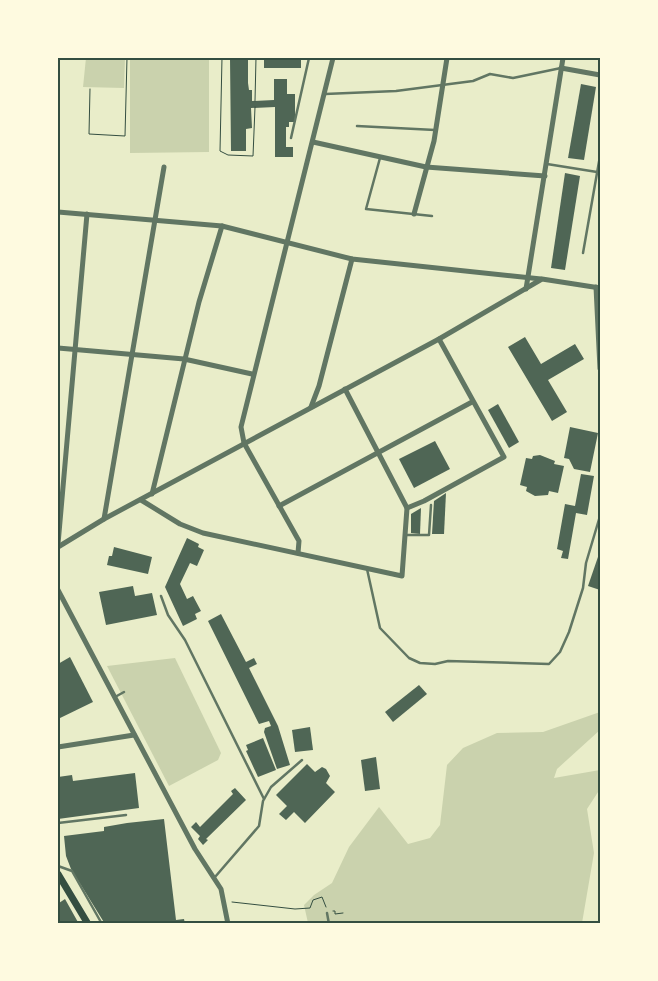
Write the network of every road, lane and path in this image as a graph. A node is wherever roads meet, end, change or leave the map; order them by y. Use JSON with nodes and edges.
{"nodes":[{"id":1,"x":127,"y":58,"type":"edge"},
{"id":2,"x":222,"y":58,"type":"edge"},
{"id":3,"x":256,"y":58,"type":"edge"},
{"id":4,"x":309,"y":58,"type":"edge"},
{"id":5,"x":334,"y":58,"type":"edge"},
{"id":6,"x":447,"y":58,"type":"edge"},
{"id":7,"x":564,"y":58,"type":"edge"},
{"id":8,"x":561,"y":68,"type":"junction"},
{"id":9,"x":600,"y":75,"type":"edge"},
{"id":10,"x":443,"y":86,"type":"junction"},
{"id":11,"x":90,"y":89,"type":"dead end"},
{"id":12,"x":325,"y":94,"type":"junction"},
{"id":13,"x":255,"y":101,"type":"dead end"},
{"id":14,"x":254,"y":108,"type":"dead end"},
{"id":15,"x":357,"y":126,"type":"dead end"},
{"id":16,"x":436,"y":130,"type":"junction"},
{"id":17,"x":291,"y":138,"type":"dead end"},
{"id":18,"x":313,"y":142,"type":"junction"},
{"id":19,"x":600,"y":156,"type":"edge"},
{"id":20,"x":380,"y":157,"type":"junction"},
{"id":21,"x":547,"y":164,"type":"junction"},
{"id":22,"x":164,"y":167,"type":"dead end"},
{"id":23,"x":426,"y":167,"type":"junction"},
{"id":24,"x":598,"y":172,"type":"junction"},
{"id":25,"x":545,"y":176,"type":"junction"},
{"id":26,"x":58,"y":212,"type":"edge"},
{"id":27,"x":87,"y":214,"type":"junction"},
{"id":28,"x":414,"y":214,"type":"junction"},
{"id":29,"x":432,"y":216,"type":"dead end"},
{"id":30,"x":155,"y":220,"type":"junction"},
{"id":31,"x":222,"y":226,"type":"junction"},
{"id":32,"x":287,"y":242,"type":"junction"},
{"id":33,"x":583,"y":253,"type":"dead end"},
{"id":34,"x":352,"y":259,"type":"junction"},
{"id":35,"x":528,"y":277,"type":"junction"},
{"id":36,"x":542,"y":279,"type":"junction"},
{"id":37,"x":598,"y":288,"type":"edge"},
{"id":38,"x":526,"y":289,"type":"junction"},
{"id":39,"x":439,"y":339,"type":"junction"},
{"id":40,"x":58,"y":348,"type":"edge"},
{"id":41,"x":75,"y":349,"type":"junction"},
{"id":42,"x":132,"y":353,"type":"junction"},
{"id":43,"x":184,"y":359,"type":"junction"},
{"id":44,"x":600,"y":369,"type":"edge"},
{"id":45,"x":252,"y":374,"type":"junction"},
{"id":46,"x":345,"y":389,"type":"junction"},
{"id":47,"x":472,"y":402,"type":"junction"},
{"id":48,"x":310,"y":407,"type":"junction"},
{"id":49,"x":244,"y":443,"type":"junction"},
{"id":50,"x":377,"y":452,"type":"junction"},
{"id":51,"x":152,"y":494,"type":"junction"},
{"id":52,"x":141,"y":500,"type":"junction"},
{"id":53,"x":431,"y":505,"type":"dead end"},
{"id":54,"x":279,"y":506,"type":"junction"},
{"id":55,"x":407,"y":508,"type":"junction"},
{"id":56,"x":600,"y":516,"type":"edge"},
{"id":57,"x":104,"y":519,"type":"junction"},
{"id":58,"x":405,"y":535,"type":"junction"},
{"id":59,"x":58,"y":546,"type":"edge"},
{"id":60,"x":298,"y":553,"type":"junction"},
{"id":61,"x":367,"y":569,"type":"junction"},
{"id":62,"x":58,"y":590,"type":"edge"},
{"id":63,"x":161,"y":596,"type":"dead end"},
{"id":64,"x":60,"y":602,"type":"edge"},
{"id":65,"x":124,"y":692,"type":"dead end"},
{"id":66,"x":114,"y":698,"type":"junction"},
{"id":67,"x":134,"y":735,"type":"junction"},
{"id":68,"x":58,"y":747,"type":"edge"},
{"id":69,"x":302,"y":760,"type":"dead end"},
{"id":70,"x":264,"y":799,"type":"junction"},
{"id":71,"x":126,"y":815,"type":"dead end"},
{"id":72,"x":58,"y":823,"type":"edge"},
{"id":73,"x":58,"y":866,"type":"edge"},
{"id":74,"x":58,"y":874,"type":"edge"},
{"id":75,"x":214,"y":878,"type":"junction"},
{"id":76,"x":60,"y":884,"type":"edge"},
{"id":77,"x":224,"y":901,"type":"junction"},
{"id":78,"x":327,"y":913,"type":"junction"},
{"id":79,"x":344,"y":913,"type":"dead end"},
{"id":80,"x":88,"y":924,"type":"edge"},
{"id":81,"x":102,"y":924,"type":"edge"},
{"id":82,"x":228,"y":924,"type":"edge"},
{"id":83,"x":329,"y":924,"type":"edge"}],
"edges":[{"from":1,"to":11,"type":"path"},
{"from":2,"to":14,"type":"path"},
{"from":3,"to":13,"type":"path"},
{"from":4,"to":17,"type":"lane"},
{"from":5,"to":12,"type":"street"},
{"from":6,"to":10,"type":"street"},
{"from":7,"to":8,"type":"street"},
{"from":8,"to":9,"type":"street"},
{"from":8,"to":10,"type":"lane"},
{"from":8,"to":21,"type":"street"},
{"from":10,"to":12,"type":"lane"},
{"from":10,"to":16,"type":"street"},
{"from":12,"to":18,"type":"street"},
{"from":15,"to":16,"type":"lane"},
{"from":16,"to":23,"type":"street"},
{"from":18,"to":20,"type":"street"},
{"from":18,"to":32,"type":"street"},
{"from":19,"to":24,"type":"lane"},
{"from":20,"to":23,"type":"street"},
{"from":20,"to":28,"type":"lane"},
{"from":21,"to":24,"type":"lane"},
{"from":21,"to":25,"type":"street"},
{"from":22,"to":30,"type":"street"},
{"from":23,"to":25,"type":"street"},
{"from":23,"to":28,"type":"street"},
{"from":24,"to":33,"type":"lane"},
{"from":25,"to":35,"type":"street"},
{"from":26,"to":27,"type":"street"},
{"from":27,"to":30,"type":"street"},
{"from":27,"to":41,"type":"street"},
{"from":28,"to":29,"type":"lane"},
{"from":30,"to":31,"type":"street"},
{"from":30,"to":42,"type":"street"},
{"from":31,"to":32,"type":"street"},
{"from":31,"to":43,"type":"street"},
{"from":32,"to":34,"type":"street"},
{"from":32,"to":45,"type":"street"},
{"from":34,"to":35,"type":"street"},
{"from":34,"to":48,"type":"street"},
{"from":35,"to":36,"type":"street"},
{"from":35,"to":38,"type":"street"},
{"from":36,"to":37,"type":"street"},
{"from":36,"to":38,"type":"street"},
{"from":37,"to":44,"type":"street"},
{"from":38,"to":39,"type":"street"},
{"from":39,"to":46,"type":"street"},
{"from":39,"to":47,"type":"street"},
{"from":40,"to":41,"type":"street"},
{"from":41,"to":42,"type":"street"},
{"from":41,"to":59,"type":"street"},
{"from":42,"to":43,"type":"street"},
{"from":42,"to":57,"type":"street"},
{"from":43,"to":45,"type":"street"},
{"from":43,"to":51,"type":"street"},
{"from":45,"to":49,"type":"street"},
{"from":46,"to":48,"type":"street"},
{"from":46,"to":50,"type":"street"},
{"from":47,"to":50,"type":"street"},
{"from":47,"to":55,"type":"street"},
{"from":48,"to":49,"type":"street"},
{"from":49,"to":51,"type":"street"},
{"from":49,"to":54,"type":"street"},
{"from":50,"to":54,"type":"street"},
{"from":50,"to":55,"type":"street"},
{"from":51,"to":52,"type":"street"},
{"from":52,"to":57,"type":"street"},
{"from":52,"to":60,"type":"street"},
{"from":53,"to":58,"type":"lane"},
{"from":54,"to":60,"type":"street"},
{"from":55,"to":58,"type":"street"},
{"from":56,"to":61,"type":"lane"},
{"from":57,"to":59,"type":"street"},
{"from":58,"to":61,"type":"street"},
{"from":60,"to":61,"type":"street"},
{"from":62,"to":64,"type":"street"},
{"from":63,"to":70,"type":"lane"},
{"from":64,"to":66,"type":"street"},
{"from":65,"to":66,"type":"lane"},
{"from":66,"to":67,"type":"street"},
{"from":67,"to":68,"type":"street"},
{"from":67,"to":75,"type":"street"},
{"from":69,"to":70,"type":"lane"},
{"from":70,"to":75,"type":"lane"},
{"from":71,"to":72,"type":"lane"},
{"from":73,"to":81,"type":"lane"},
{"from":74,"to":76,"type":"main road"},
{"from":75,"to":77,"type":"street"},
{"from":76,"to":80,"type":"main road"},
{"from":77,"to":78,"type":"path"},
{"from":77,"to":82,"type":"street"},
{"from":78,"to":79,"type":"path"},
{"from":78,"to":83,"type":"lane"}]}
